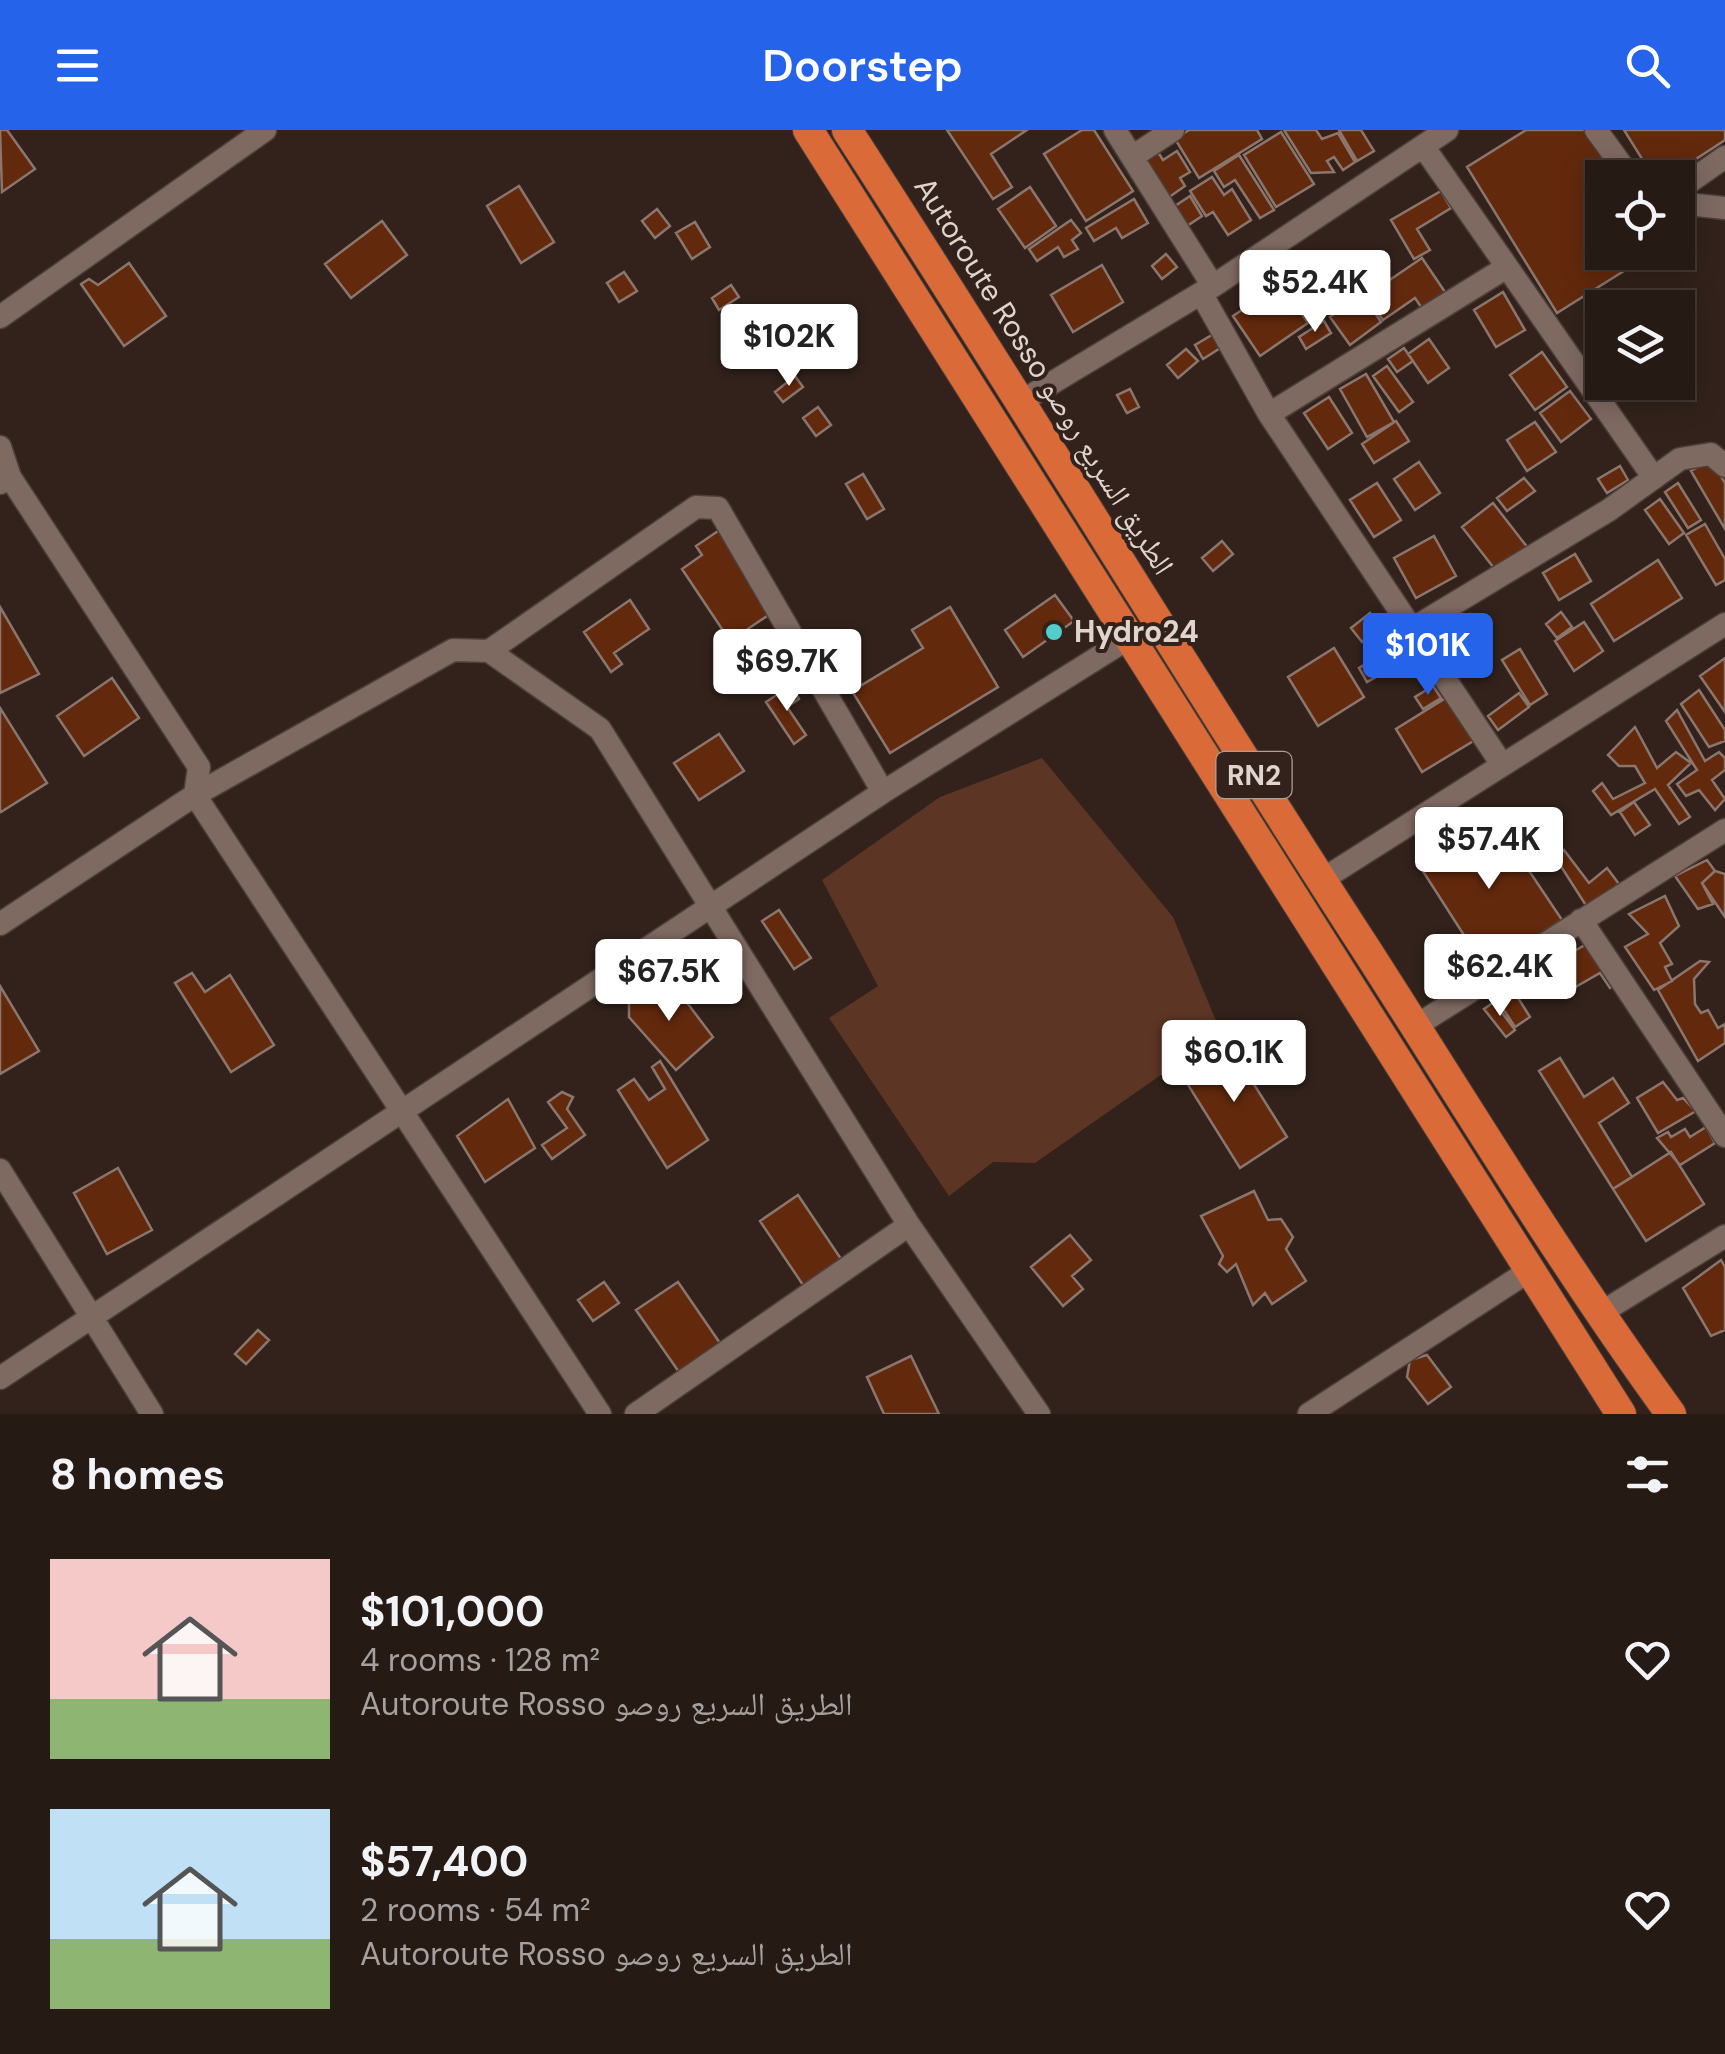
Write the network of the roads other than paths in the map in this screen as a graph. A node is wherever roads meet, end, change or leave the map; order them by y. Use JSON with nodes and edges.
{"nodes":[{"id":1,"x":265,"y":130,"type":"edge"},
{"id":2,"x":808,"y":130,"type":"edge"},
{"id":3,"x":847,"y":130,"type":"edge"},
{"id":4,"x":1115,"y":130,"type":"edge"},
{"id":5,"x":1172,"y":130,"type":"edge"},
{"id":6,"x":1448,"y":130,"type":"edge"},
{"id":7,"x":1596,"y":130,"type":"edge"},
{"id":8,"x":1423,"y":146,"type":"junction"},
{"id":9,"x":1132,"y":157,"type":"junction"},
{"id":10,"x":1725,"y":157,"type":"edge"},
{"id":11,"x":1618,"y":160,"type":"edge"},
{"id":12,"x":1695,"y":178,"type":"edge"},
{"id":13,"x":1695,"y":205,"type":"edge"},
{"id":14,"x":1725,"y":208,"type":"edge"},
{"id":15,"x":1508,"y":267,"type":"junction"},
{"id":16,"x":1207,"y":290,"type":"junction"},
{"id":17,"x":0,"y":317,"type":"edge"},
{"id":18,"x":1022,"y":400,"type":"junction"},
{"id":19,"x":1269,"y":414,"type":"junction"},
{"id":20,"x":0,"y":448,"type":"edge"},
{"id":21,"x":1725,"y":466,"type":"edge"},
{"id":22,"x":1654,"y":478,"type":"junction"},
{"id":23,"x":5,"y":480,"type":"edge"},
{"id":24,"x":1725,"y":624,"type":"edge"},
{"id":25,"x":1412,"y":628,"type":"junction"},
{"id":26,"x":1129,"y":638,"type":"junction"},
{"id":27,"x":489,"y":650,"type":"junction"},
{"id":28,"x":1501,"y":762,"type":"junction"},
{"id":29,"x":883,"y":792,"type":"junction"},
{"id":30,"x":195,"y":795,"type":"junction"},
{"id":31,"x":1725,"y":830,"type":"edge"},
{"id":32,"x":1320,"y":881,"type":"junction"},
{"id":33,"x":709,"y":908,"type":"junction"},
{"id":34,"x":1581,"y":920,"type":"junction"},
{"id":35,"x":0,"y":924,"type":"edge"},
{"id":36,"x":1414,"y":1027,"type":"junction"},
{"id":37,"x":400,"y":1112,"type":"junction"},
{"id":38,"x":1725,"y":1136,"type":"edge"},
{"id":39,"x":0,"y":1170,"type":"edge"},
{"id":40,"x":910,"y":1225,"type":"junction"},
{"id":41,"x":1725,"y":1236,"type":"edge"},
{"id":42,"x":1530,"y":1271,"type":"junction"},
{"id":43,"x":1598,"y":1314,"type":"junction"},
{"id":44,"x":90,"y":1318,"type":"junction"},
{"id":45,"x":0,"y":1378,"type":"edge"},
{"id":46,"x":152,"y":1414,"type":"edge"},
{"id":47,"x":600,"y":1414,"type":"edge"},
{"id":48,"x":636,"y":1414,"type":"edge"},
{"id":49,"x":1040,"y":1414,"type":"edge"},
{"id":50,"x":1309,"y":1414,"type":"edge"},
{"id":51,"x":1621,"y":1414,"type":"edge"},
{"id":52,"x":1671,"y":1414,"type":"edge"}],
"edges":[{"from":1,"to":17,"type":"street"},
{"from":2,"to":26,"type":"highway","number":"RN2"},
{"from":3,"to":18,"type":"highway","name":"Autoroute Rosso الطريق السريع روصو","number":"RN2"},
{"from":4,"to":9,"type":"street"},
{"from":5,"to":9,"type":"street"},
{"from":6,"to":8,"type":"street"},
{"from":7,"to":11,"type":"street"},
{"from":8,"to":15,"type":"street"},
{"from":8,"to":16,"type":"street"},
{"from":9,"to":16,"type":"street"},
{"from":10,"to":12,"type":"street"},
{"from":13,"to":14,"type":"street"},
{"from":15,"to":19,"type":"street"},
{"from":15,"to":22,"type":"street"},
{"from":16,"to":18,"type":"street"},
{"from":16,"to":19,"type":"street"},
{"from":18,"to":32,"type":"highway","name":"Autoroute Rosso الطريق السريع روصو","number":"RN2"},
{"from":19,"to":25,"type":"street"},
{"from":20,"to":23,"type":"street"},
{"from":21,"to":22,"type":"street"},
{"from":22,"to":25,"type":"street"},
{"from":23,"to":30,"type":"street"},
{"from":24,"to":28,"type":"street"},
{"from":25,"to":28,"type":"street"},
{"from":26,"to":29,"type":"street"},
{"from":26,"to":42,"type":"highway","number":"RN2"},
{"from":27,"to":29,"type":"street"},
{"from":27,"to":30,"type":"street"},
{"from":27,"to":33,"type":"street"},
{"from":28,"to":32,"type":"street"},
{"from":29,"to":33,"type":"street"},
{"from":30,"to":35,"type":"street"},
{"from":30,"to":37,"type":"street"},
{"from":31,"to":34,"type":"street"},
{"from":32,"to":36,"type":"highway","name":"Autoroute Rosso الطريق السريع روصو","number":"RN2"},
{"from":33,"to":37,"type":"street"},
{"from":33,"to":40,"type":"street"},
{"from":34,"to":36,"type":"street"},
{"from":34,"to":38,"type":"street"},
{"from":36,"to":43,"type":"highway","name":"Autoroute Rosso الطريق السريع روصو","number":"RN2"},
{"from":37,"to":44,"type":"street"},
{"from":37,"to":47,"type":"street"},
{"from":39,"to":44,"type":"street"},
{"from":40,"to":48,"type":"street"},
{"from":40,"to":49,"type":"street"},
{"from":41,"to":43,"type":"street"},
{"from":42,"to":50,"type":"street"},
{"from":42,"to":51,"type":"highway","number":"RN2"},
{"from":43,"to":52,"type":"highway","name":"Autoroute Rosso الطريق السريع روصو","number":"RN2"},
{"from":44,"to":45,"type":"street"},
{"from":44,"to":46,"type":"street"}]}
